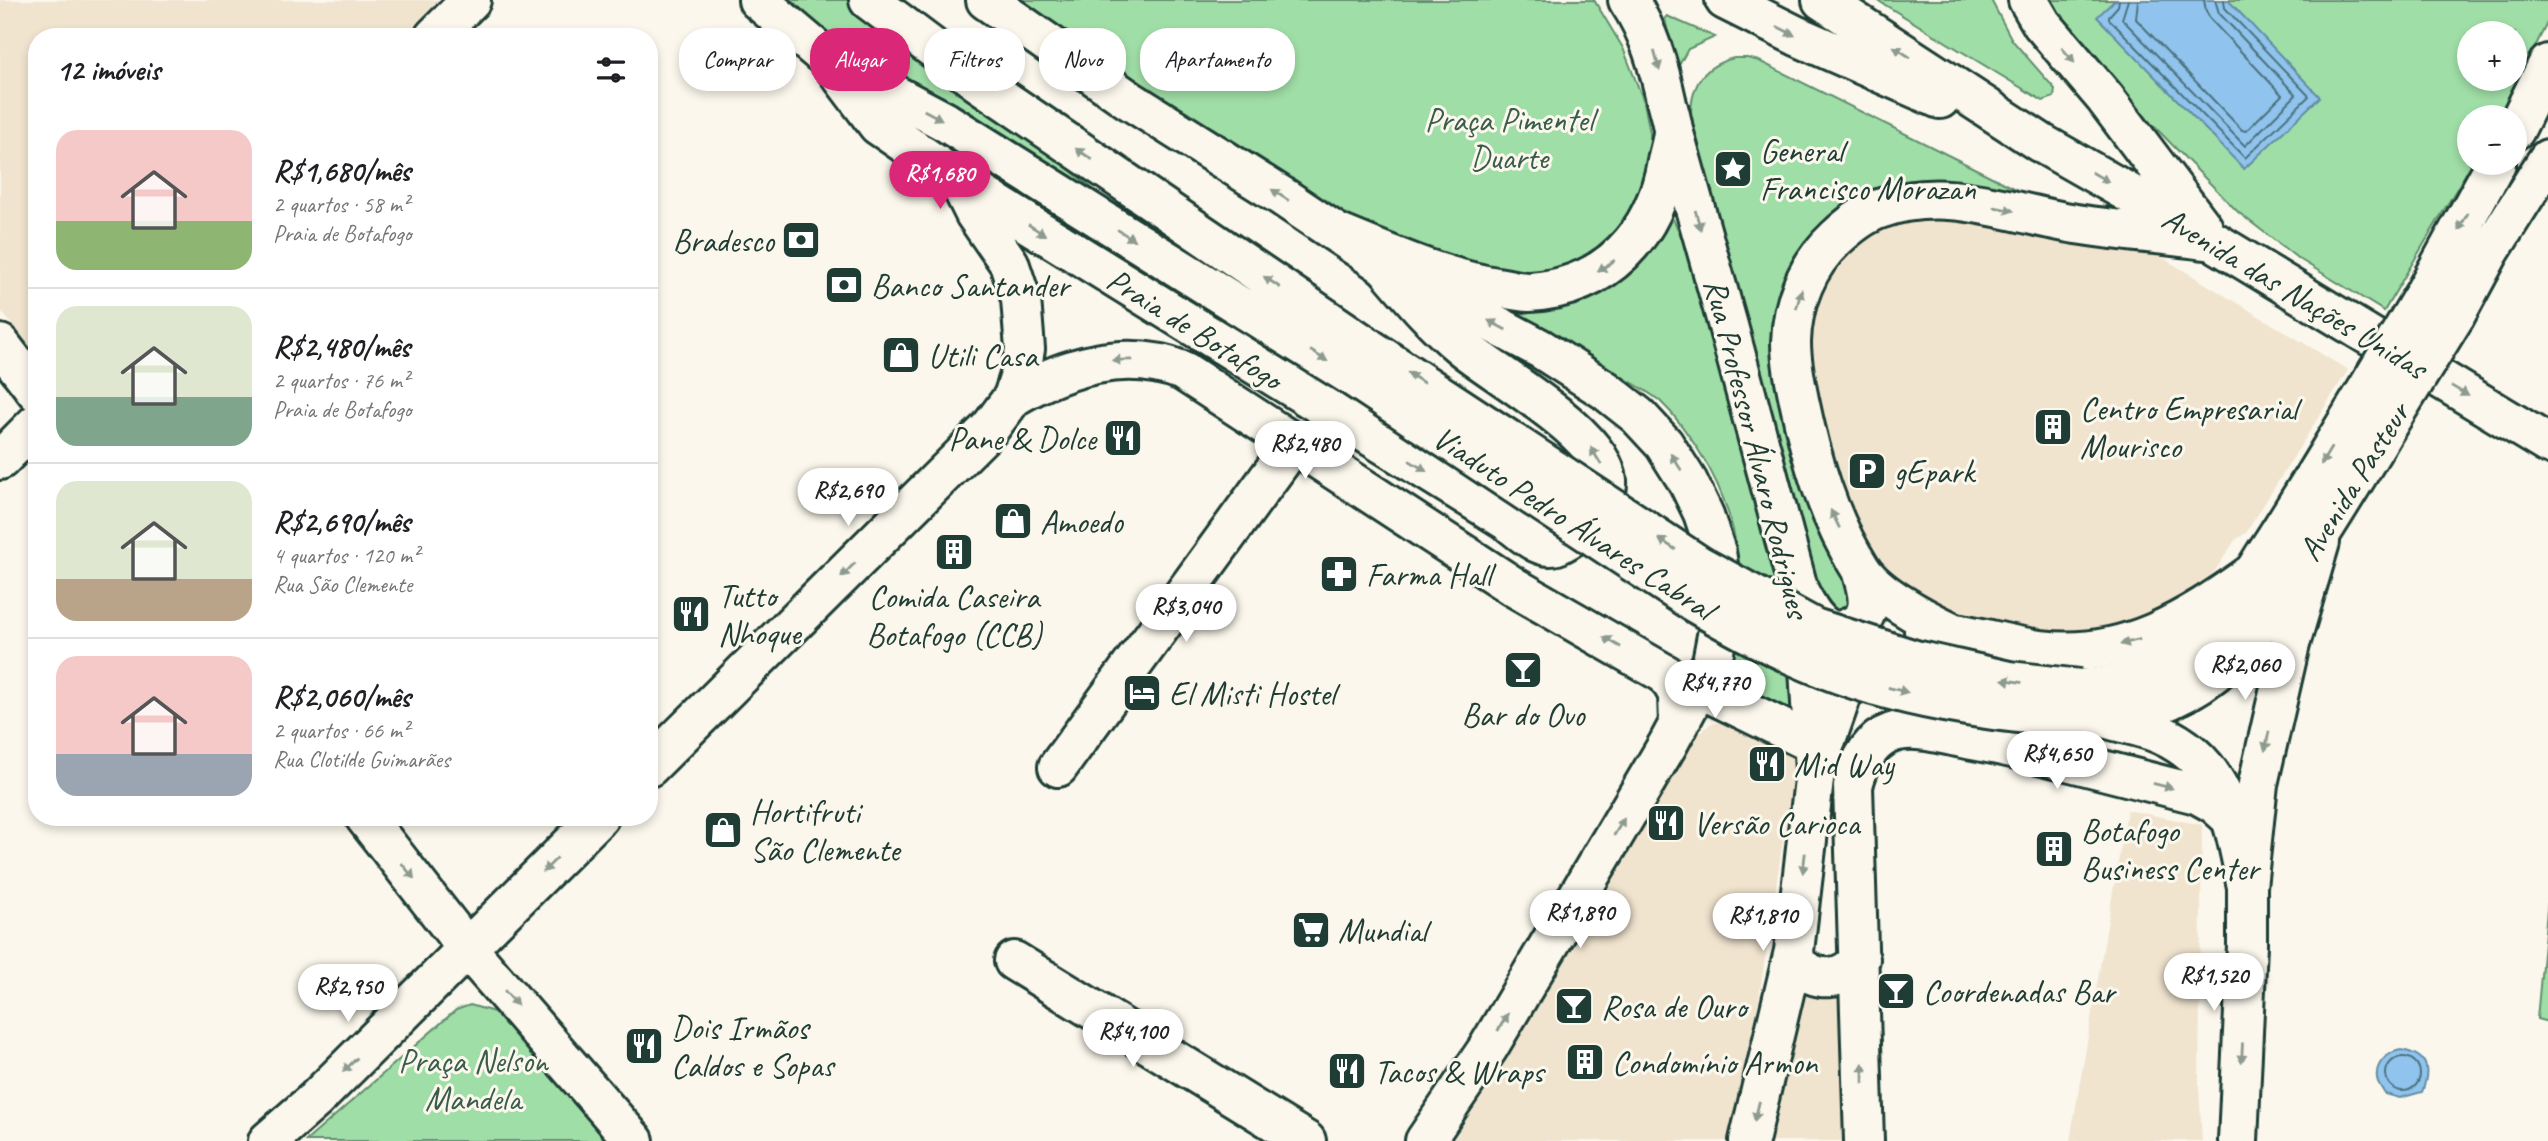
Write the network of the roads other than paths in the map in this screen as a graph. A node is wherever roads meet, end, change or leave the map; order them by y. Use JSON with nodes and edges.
{"nodes":[{"id":1,"x":471,"y":0,"type":"edge"},
{"id":2,"x":758,"y":0,"type":"edge"},
{"id":3,"x":869,"y":0,"type":"edge"},
{"id":4,"x":904,"y":0,"type":"edge"},
{"id":5,"x":986,"y":0,"type":"edge"},
{"id":6,"x":1628,"y":0,"type":"edge"},
{"id":7,"x":1726,"y":0,"type":"edge"},
{"id":8,"x":1822,"y":0,"type":"edge"},
{"id":9,"x":2028,"y":0,"type":"edge"},
{"id":10,"x":443,"y":28,"type":"edge"},
{"id":11,"x":929,"y":28,"type":"edge"},
{"id":12,"x":924,"y":41,"type":"edge"},
{"id":13,"x":810,"y":43,"type":"edge"},
{"id":14,"x":2548,"y":64,"type":"edge"},
{"id":15,"x":853,"y":91,"type":"edge"},
{"id":16,"x":888,"y":91,"type":"edge"},
{"id":17,"x":990,"y":91,"type":"edge"},
{"id":18,"x":2527,"y":106,"type":"edge"},
{"id":19,"x":1673,"y":131,"type":"junction"},
{"id":20,"x":2041,"y":143,"type":"junction"},
{"id":21,"x":2548,"y":159,"type":"edge"},
{"id":22,"x":2489,"y":175,"type":"edge"},
{"id":23,"x":958,"y":180,"type":"junction"},
{"id":24,"x":1337,"y":233,"type":"junction"},
{"id":25,"x":2213,"y":241,"type":"junction"},
{"id":26,"x":1384,"y":265,"type":"junction"},
{"id":27,"x":1211,"y":338,"type":"junction"},
{"id":28,"x":0,"y":344,"type":"edge"},
{"id":29,"x":1361,"y":362,"type":"junction"},
{"id":30,"x":1183,"y":371,"type":"junction"},
{"id":31,"x":28,"y":380,"type":"edge"},
{"id":32,"x":1013,"y":397,"type":"junction"},
{"id":33,"x":2377,"y":407,"type":"junction"},
{"id":34,"x":28,"y":432,"type":"edge"},
{"id":35,"x":1295,"y":442,"type":"junction"},
{"id":36,"x":2548,"y":443,"type":"edge"},
{"id":37,"x":0,"y":460,"type":"edge"},
{"id":38,"x":2323,"y":533,"type":"junction"},
{"id":39,"x":1543,"y":546,"type":"junction"},
{"id":40,"x":1861,"y":570,"type":"junction"},
{"id":41,"x":2253,"y":573,"type":"junction"},
{"id":42,"x":1523,"y":592,"type":"junction"},
{"id":43,"x":1799,"y":592,"type":"junction"},
{"id":44,"x":1950,"y":631,"type":"junction"},
{"id":45,"x":1699,"y":688,"type":"junction"},
{"id":46,"x":2090,"y":709,"type":"junction"},
{"id":47,"x":1679,"y":724,"type":"junction"},
{"id":48,"x":1813,"y":757,"type":"junction"},
{"id":49,"x":658,"y":758,"type":"edge"},
{"id":50,"x":1058,"y":767,"type":"dead end"},
{"id":51,"x":2233,"y":820,"type":"junction"},
{"id":52,"x":372,"y":826,"type":"edge"},
{"id":53,"x":590,"y":826,"type":"edge"},
{"id":54,"x":2247,"y":887,"type":"junction"},
{"id":55,"x":466,"y":947,"type":"junction"},
{"id":56,"x":1794,"y":951,"type":"junction"},
{"id":57,"x":1860,"y":959,"type":"junction"},
{"id":58,"x":1014,"y":961,"type":"dead end"},
{"id":59,"x":268,"y":1141,"type":"edge"},
{"id":60,"x":634,"y":1141,"type":"edge"},
{"id":61,"x":1306,"y":1141,"type":"edge"},
{"id":62,"x":1425,"y":1141,"type":"edge"},
{"id":63,"x":1749,"y":1141,"type":"edge"},
{"id":64,"x":1864,"y":1141,"type":"edge"},
{"id":65,"x":2238,"y":1141,"type":"edge"}],
"edges":[{"from":1,"to":10,"type":"main road"},
{"from":2,"to":13,"type":"main road","name":"Praia de Botafogo"},
{"from":3,"to":12,"type":"main road"},
{"from":4,"to":11,"type":"main road"},
{"from":24,"to":5,"type":"main road","one_way":true},
{"from":6,"to":19,"type":"main road","name":"Rua Professor Álvaro Rodrigues","one_way":true},
{"from":7,"to":20,"type":"main road","name":"Avenida das Nações Unidas","one_way":true},
{"from":20,"to":8,"type":"main road","name":"Avenida das Nações Unidas","one_way":true},
{"from":9,"to":25,"type":"main road","one_way":true},
{"from":14,"to":18,"type":"main road"},
{"from":15,"to":23,"type":"main road","name":"Praia de Botafogo"},
{"from":16,"to":29,"type":"main road","name":"Praia de Botafogo","one_way":true},
{"from":29,"to":17,"type":"main road","one_way":true},
{"from":19,"to":24,"type":"main road","one_way":true},
{"from":19,"to":43,"type":"main road","name":"Rua Professor Álvaro Rodrigues","one_way":true},
{"from":20,"to":25,"type":"main road","name":"Avenida das Nações Unidas","one_way":true},
{"from":21,"to":33,"type":"main road","name":"Avenida Pasteur","bridge":true},
{"from":22,"to":33,"type":"main road","name":"Avenida Pasteur","one_way":true,"bridge":true},
{"from":23,"to":27,"type":"main road","name":"Praia de Botafogo","one_way":true},
{"from":23,"to":32,"type":"main road","name":"Praia de Botafogo"},
{"from":24,"to":26,"type":"main road"},
{"from":25,"to":36,"type":"main road","name":"Avenida das Nações Unidas","one_way":true},
{"from":40,"to":25,"type":"main road","one_way":true},
{"from":39,"to":26,"type":"main road","one_way":true},
{"from":45,"to":26,"type":"main road","one_way":true},
{"from":27,"to":30,"type":"main road"},
{"from":27,"to":39,"type":"main road","name":"Praia de Botafogo","one_way":true},
{"from":28,"to":31,"type":"main road"},
{"from":29,"to":46,"type":"main road","name":"Viaduto Pedro Álvares Cabral","bridge":true},
{"from":30,"to":32,"type":"main road","name":"Praia de Botafogo","one_way":true},
{"from":30,"to":35,"type":"main road","name":"Praia de Botafogo"},
{"from":32,"to":49,"type":"main road","one_way":true},
{"from":33,"to":38,"type":"main road","name":"Avenida Pasteur"},
{"from":33,"to":41,"type":"main road","name":"Avenida Pasteur","one_way":true},
{"from":34,"to":37,"type":"main road"},
{"from":35,"to":42,"type":"main road","name":"Praia de Botafogo"},
{"from":35,"to":50,"type":"main road"},
{"from":38,"to":46,"type":"main road","name":"Avenida Pasteur"},
{"from":38,"to":54,"type":"main road","one_way":true},
{"from":39,"to":42,"type":"main road"},
{"from":40,"to":43,"type":"main road"},
{"from":40,"to":44,"type":"main road"},
{"from":41,"to":44,"type":"main road","one_way":true},
{"from":41,"to":46,"type":"main road","name":"Avenida Pasteur"},
{"from":47,"to":42,"type":"main road","name":"Praia de Botafogo","one_way":true},
{"from":43,"to":48,"type":"main road","name":"Rua Professor Álvaro Rodrigues"},
{"from":44,"to":48,"type":"main road"},
{"from":45,"to":47,"type":"main road"},
{"from":45,"to":48,"type":"main road"},
{"from":46,"to":51,"type":"main road"},
{"from":62,"to":47,"type":"main road","one_way":true},
{"from":48,"to":56,"type":"main road","name":"Rua Professor Álvaro Rodrigues","one_way":true},
{"from":51,"to":54,"type":"main road"},
{"from":57,"to":51,"type":"main road","one_way":true},
{"from":52,"to":55,"type":"main road","one_way":true},
{"from":53,"to":55,"type":"main road","one_way":true},
{"from":54,"to":65,"type":"main road","one_way":true},
{"from":55,"to":59,"type":"main road","one_way":true},
{"from":55,"to":60,"type":"main road","one_way":true},
{"from":56,"to":57,"type":"main road"},
{"from":56,"to":63,"type":"main road","name":"Rua Professor Álvaro Rodrigues","one_way":true},
{"from":64,"to":57,"type":"main road","one_way":true},
{"from":58,"to":61,"type":"main road"}]}
